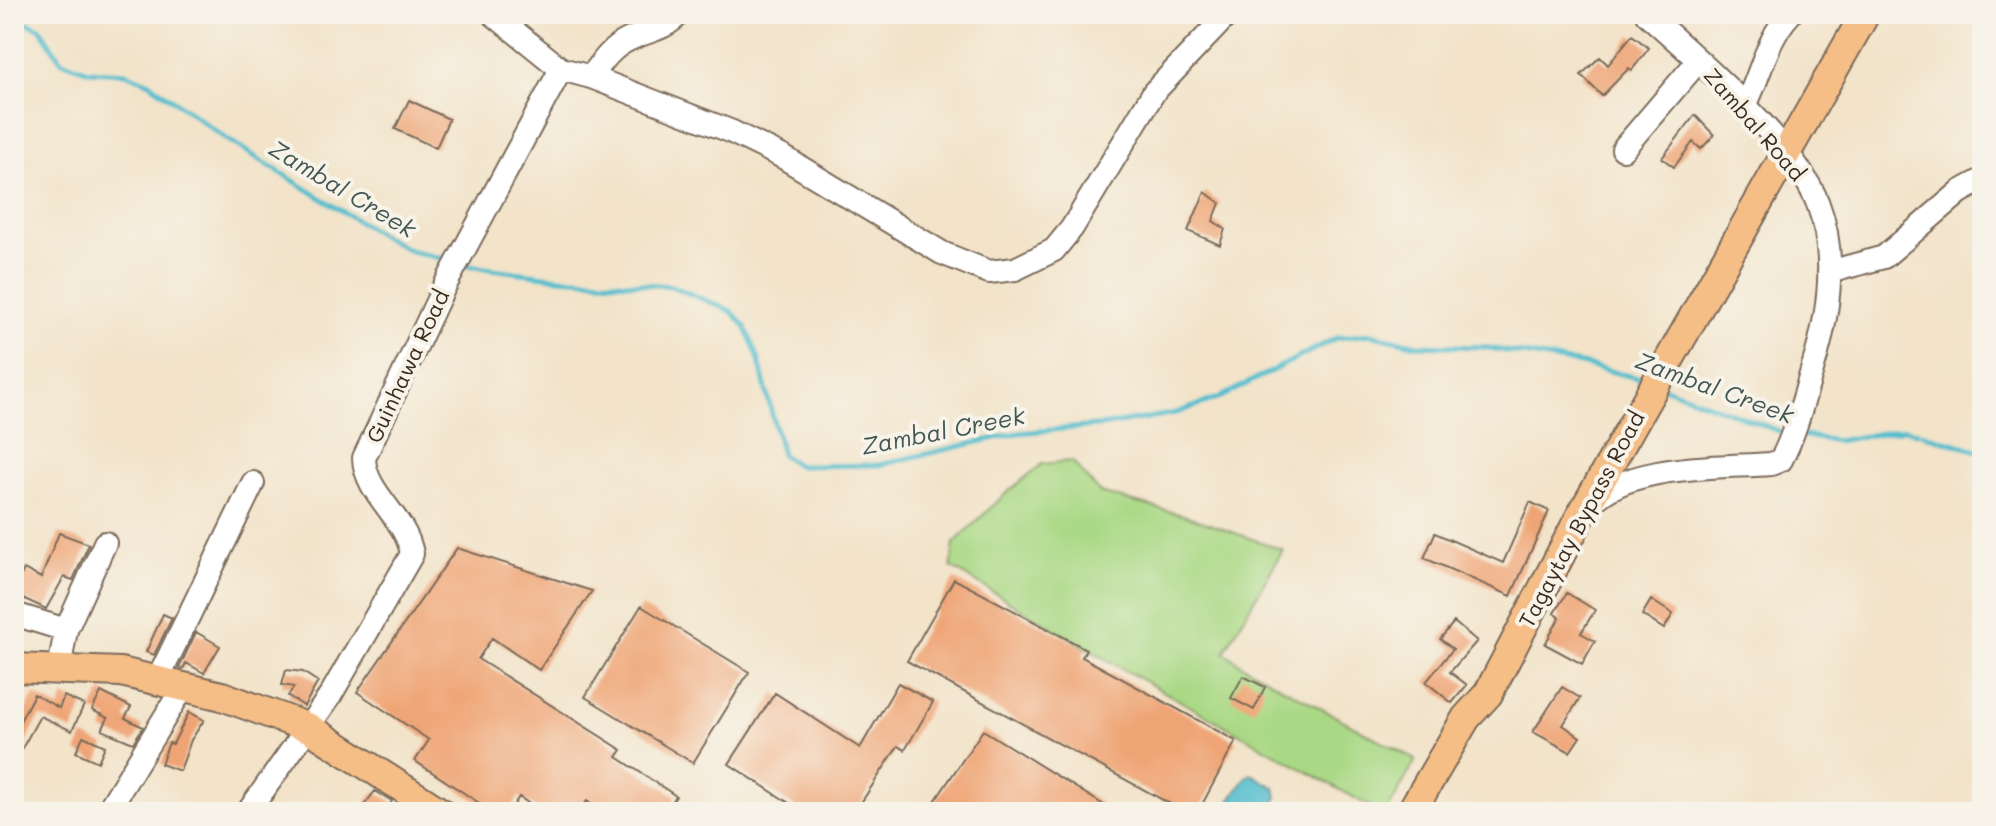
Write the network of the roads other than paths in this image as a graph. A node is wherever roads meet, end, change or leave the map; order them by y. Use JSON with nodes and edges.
{"nodes":[{"id":1,"x":493,"y":14,"type":"edge"},
{"id":2,"x":679,"y":14,"type":"edge"},
{"id":3,"x":1228,"y":14,"type":"edge"},
{"id":4,"x":1647,"y":14,"type":"edge"},
{"id":5,"x":1790,"y":14,"type":"edge"},
{"id":6,"x":1865,"y":14,"type":"edge"},
{"id":7,"x":1698,"y":61,"type":"junction"},
{"id":8,"x":561,"y":69,"type":"junction"},
{"id":9,"x":591,"y":77,"type":"junction"},
{"id":10,"x":1745,"y":106,"type":"junction"},
{"id":11,"x":1623,"y":149,"type":"dead end"},
{"id":12,"x":1784,"y":152,"type":"junction"},
{"id":13,"x":1982,"y":180,"type":"edge"},
{"id":14,"x":1829,"y":272,"type":"junction"},
{"id":15,"x":253,"y":483,"type":"dead end"},
{"id":16,"x":1579,"y":519,"type":"junction"},
{"id":17,"x":105,"y":543,"type":"dead end"},
{"id":18,"x":14,"y":614,"type":"edge"},
{"id":19,"x":66,"y":630,"type":"junction"},
{"id":20,"x":14,"y":668,"type":"edge"},
{"id":21,"x":59,"y":669,"type":"junction"},
{"id":22,"x":171,"y":683,"type":"junction"},
{"id":23,"x":309,"y":728,"type":"junction"},
{"id":24,"x":107,"y":812,"type":"edge"},
{"id":25,"x":248,"y":812,"type":"edge"},
{"id":26,"x":440,"y":812,"type":"edge"},
{"id":27,"x":1411,"y":812,"type":"edge"}],
"edges":[{"from":1,"to":8,"type":"street"},
{"from":2,"to":9,"type":"street"},
{"from":3,"to":9,"type":"street"},
{"from":4,"to":7,"type":"street","name":"Zambal Road"},
{"from":5,"to":10,"type":"street"},
{"from":6,"to":12,"type":"main road","name":"Tagaytay Bypass Road"},
{"from":7,"to":10,"type":"street","name":"Zambal Road"},
{"from":7,"to":11,"type":"street"},
{"from":8,"to":9,"type":"street"},
{"from":8,"to":23,"type":"street","name":"Guinhawa Road"},
{"from":10,"to":12,"type":"street","name":"Zambal Road"},
{"from":12,"to":14,"type":"street","name":"Zambal Road"},
{"from":12,"to":16,"type":"main road","name":"Tagaytay Bypass Road"},
{"from":13,"to":14,"type":"street"},
{"from":14,"to":16,"type":"street","name":"Zambal Road"},
{"from":15,"to":22,"type":"street"},
{"from":16,"to":27,"type":"main road","name":"Tagaytay Bypass Road"},
{"from":17,"to":19,"type":"street"},
{"from":18,"to":19,"type":"street"},
{"from":19,"to":21,"type":"street"},
{"from":20,"to":21,"type":"main road"},
{"from":21,"to":22,"type":"main road"},
{"from":22,"to":23,"type":"main road"},
{"from":22,"to":24,"type":"street"},
{"from":23,"to":25,"type":"street","name":"Guinhawa Road"},
{"from":23,"to":26,"type":"main road"}]}
